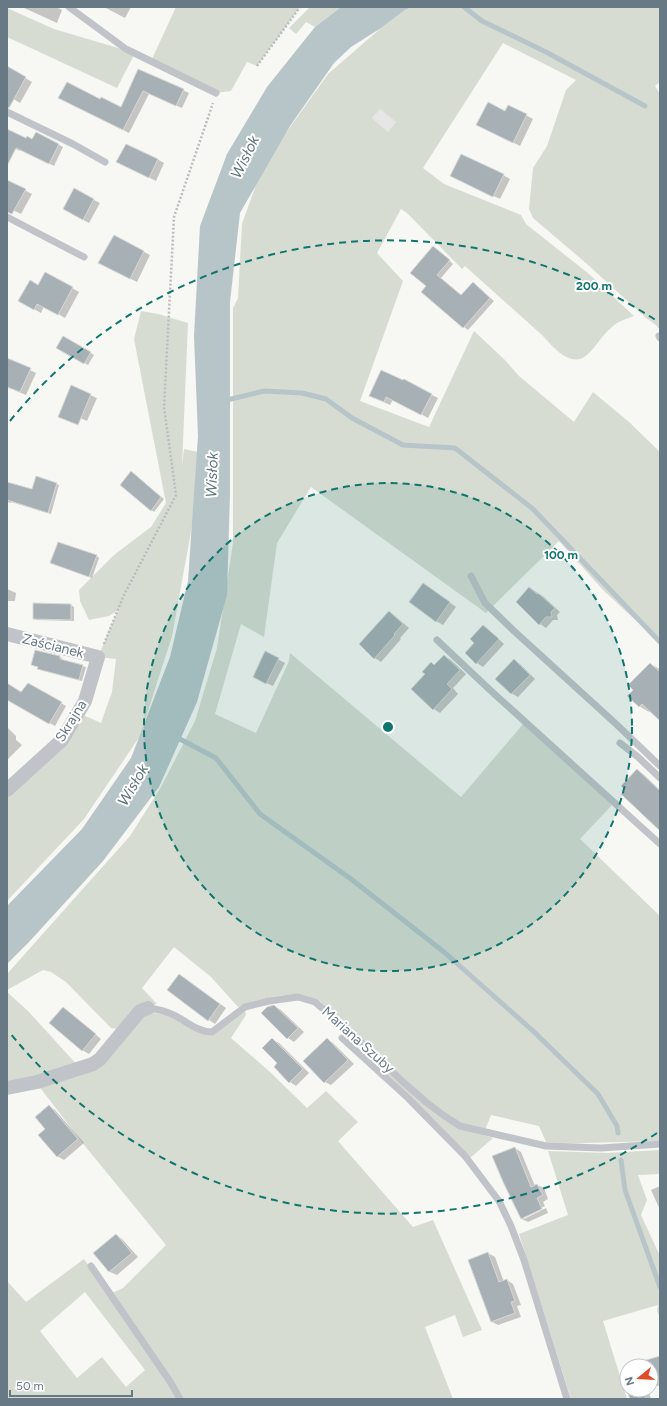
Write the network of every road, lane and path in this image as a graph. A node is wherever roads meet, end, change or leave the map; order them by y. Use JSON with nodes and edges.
{"nodes":[{"id":1,"x":69,"y":7,"type":"edge"},
{"id":2,"x":300,"y":7,"type":"edge"},
{"id":3,"x":257,"y":66,"type":"dead end"},
{"id":4,"x":216,"y":93,"type":"joint"},
{"id":5,"x":7,"y":112,"type":"edge"},
{"id":6,"x":105,"y":162,"type":"dead end"},
{"id":7,"x":7,"y":217,"type":"edge"},
{"id":8,"x":84,"y":257,"type":"dead end"},
{"id":9,"x":471,"y":576,"type":"dead end"},
{"id":10,"x":7,"y":634,"type":"edge"},
{"id":11,"x":437,"y":640,"type":"dead end"},
{"id":12,"x":98,"y":657,"type":"junction"},
{"id":13,"x":620,"y":743,"type":"dead end"},
{"id":14,"x":660,"y":766,"type":"edge"},
{"id":15,"x":660,"y":778,"type":"edge"},
{"id":16,"x":7,"y":790,"type":"edge"},
{"id":17,"x":660,"y":844,"type":"edge"},
{"id":18,"x":148,"y":1008,"type":"joint"},
{"id":19,"x":342,"y":1038,"type":"dead end"},
{"id":20,"x":7,"y":1088,"type":"edge"},
{"id":21,"x":660,"y":1144,"type":"edge"},
{"id":22,"x":91,"y":1266,"type":"dead end"},
{"id":23,"x":180,"y":1399,"type":"edge"},
{"id":24,"x":567,"y":1399,"type":"edge"}],
"edges":[{"from":1,"to":4,"type":"lane"},
{"from":2,"to":3,"type":"path"},
{"from":4,"to":12,"type":"path"},
{"from":5,"to":6,"type":"lane"},
{"from":7,"to":8,"type":"lane"},
{"from":9,"to":14,"type":"lane"},
{"from":10,"to":12,"type":"street","name":"Zaścianek"},
{"from":11,"to":17,"type":"lane"},
{"from":12,"to":16,"type":"street","name":"Skrajna"},
{"from":13,"to":15,"type":"lane"},
{"from":18,"to":20,"type":"street","name":"Mariana Szuby"},
{"from":18,"to":21,"type":"lane","name":"Mariana Szuby"},
{"from":19,"to":24,"type":"lane"},
{"from":22,"to":23,"type":"lane"}]}
